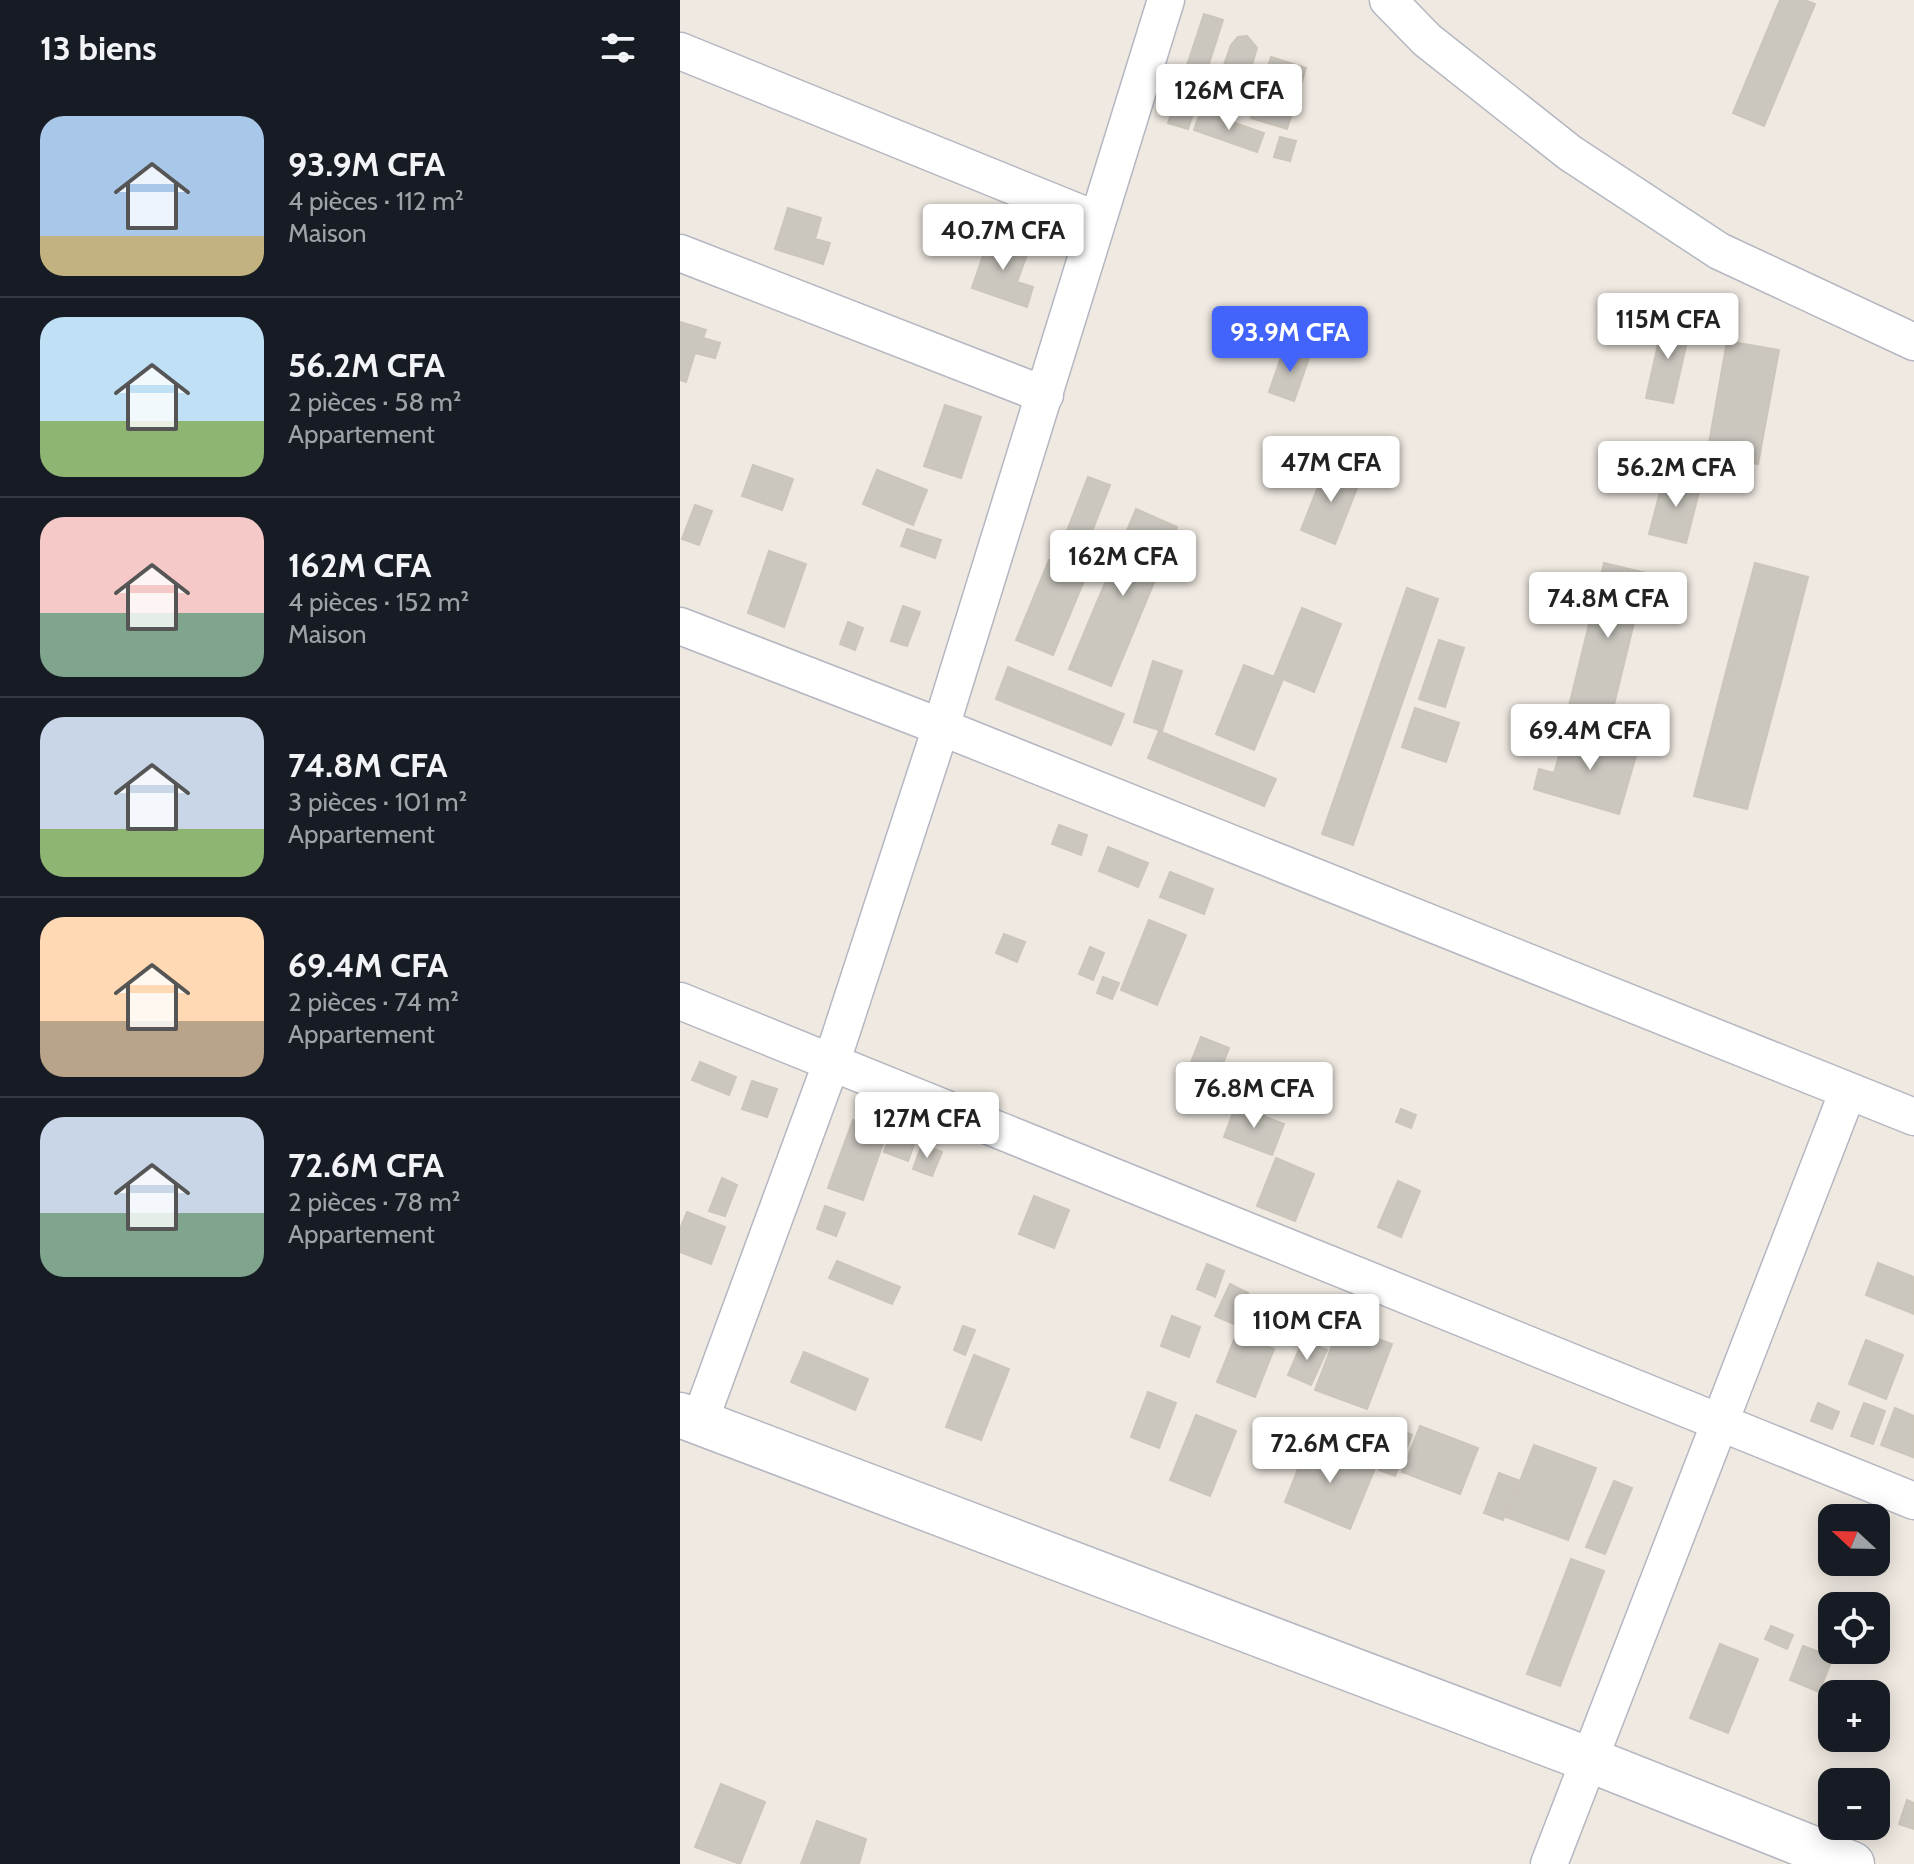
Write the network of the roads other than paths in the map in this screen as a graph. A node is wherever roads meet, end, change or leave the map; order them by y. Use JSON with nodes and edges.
{"nodes":[{"id":1,"x":1166,"y":0,"type":"edge"},
{"id":2,"x":1388,"y":0,"type":"edge"},
{"id":3,"x":680,"y":51,"type":"edge"},
{"id":4,"x":1097,"y":220,"type":"junction"},
{"id":5,"x":680,"y":253,"type":"edge"},
{"id":6,"x":1914,"y":342,"type":"edge"},
{"id":7,"x":1045,"y":395,"type":"junction"},
{"id":8,"x":680,"y":626,"type":"edge"},
{"id":9,"x":941,"y":727,"type":"junction"},
{"id":10,"x":680,"y":1001,"type":"edge"},
{"id":11,"x":832,"y":1061,"type":"junction"},
{"id":12,"x":1848,"y":1091,"type":"junction"},
{"id":13,"x":1914,"y":1117,"type":"edge"},
{"id":14,"x":689,"y":1419,"type":"edge"},
{"id":15,"x":1719,"y":1424,"type":"junction"},
{"id":16,"x":1914,"y":1501,"type":"edge"},
{"id":17,"x":1590,"y":1760,"type":"junction"},
{"id":18,"x":1549,"y":1864,"type":"edge"},
{"id":19,"x":1852,"y":1864,"type":"edge"}],
"edges":[{"from":1,"to":4,"type":"street"},
{"from":2,"to":6,"type":"street"},
{"from":3,"to":4,"type":"street"},
{"from":4,"to":7,"type":"street"},
{"from":5,"to":7,"type":"street"},
{"from":7,"to":9,"type":"street"},
{"from":8,"to":9,"type":"street"},
{"from":9,"to":11,"type":"street"},
{"from":9,"to":12,"type":"street"},
{"from":10,"to":11,"type":"street"},
{"from":11,"to":14,"type":"street"},
{"from":11,"to":15,"type":"street"},
{"from":12,"to":13,"type":"street"},
{"from":12,"to":15,"type":"street"},
{"from":14,"to":17,"type":"street"},
{"from":15,"to":16,"type":"street"},
{"from":15,"to":17,"type":"street"},
{"from":17,"to":18,"type":"street"},
{"from":17,"to":19,"type":"street"}]}
